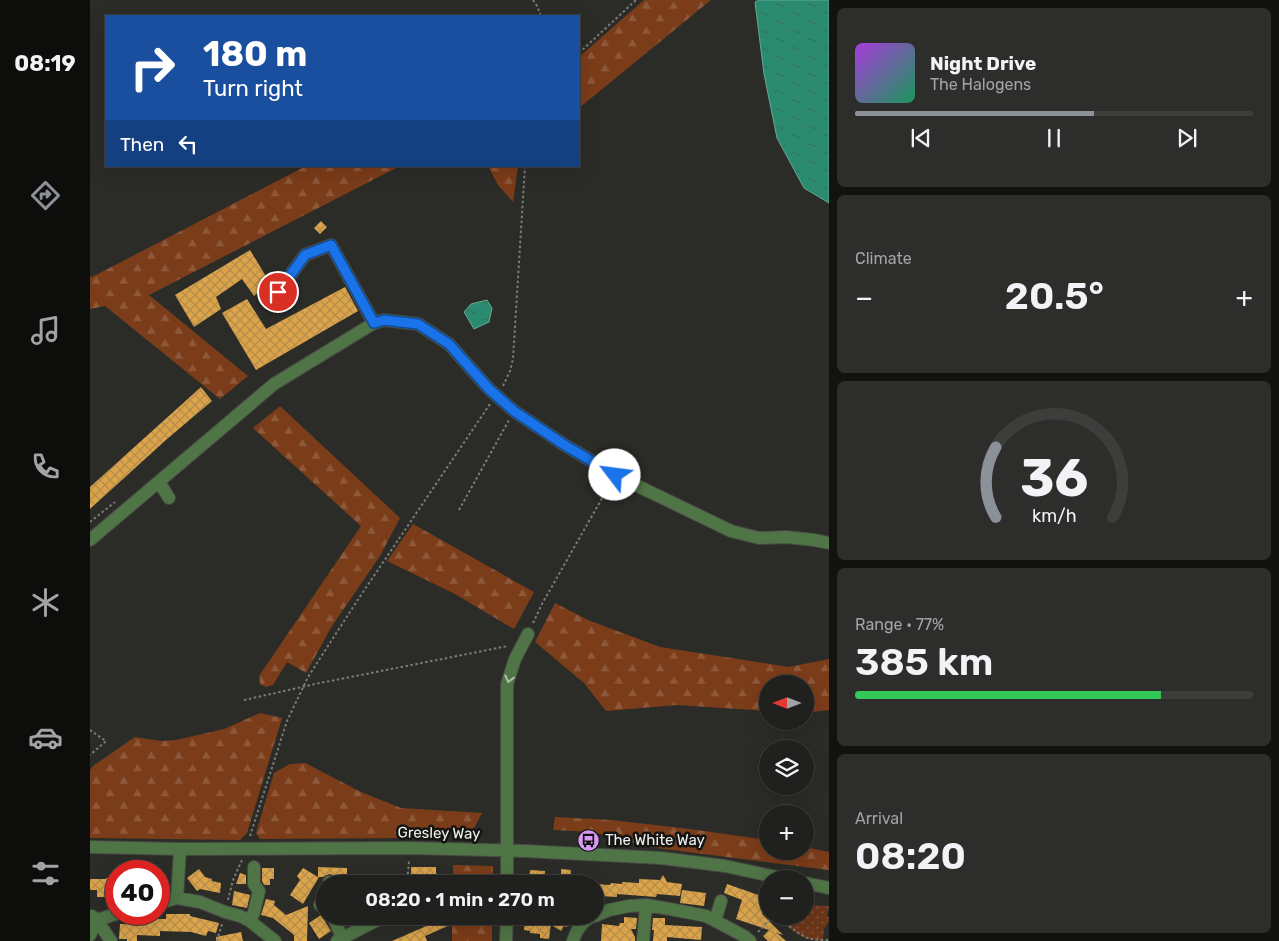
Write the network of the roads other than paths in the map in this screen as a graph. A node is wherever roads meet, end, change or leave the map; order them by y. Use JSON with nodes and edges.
{"nodes":[{"id":1,"x":278,"y":292,"type":"dead end"},
{"id":2,"x":374,"y":323,"type":"junction"},
{"id":3,"x":159,"y":482,"type":"junction"},
{"id":4,"x":169,"y":498,"type":"dead end"},
{"id":5,"x":90,"y":540,"type":"edge"},
{"id":6,"x":829,"y":543,"type":"edge"},
{"id":7,"x":528,"y":634,"type":"road end"},
{"id":8,"x":90,"y":847,"type":"edge"},
{"id":9,"x":180,"y":849,"type":"junction"},
{"id":10,"x":506,"y":851,"type":"junction"},
{"id":11,"x":254,"y":867,"type":"dead end"},
{"id":12,"x":759,"y":873,"type":"edge"},
{"id":13,"x":507,"y":875,"type":"edge"},
{"id":14,"x":814,"y":885,"type":"edge"},
{"id":15,"x":829,"y":888,"type":"edge"},
{"id":16,"x":176,"y":898,"type":"junction"},
{"id":17,"x":170,"y":899,"type":"edge"},
{"id":18,"x":721,"y":901,"type":"dead end"},
{"id":19,"x":646,"y":905,"type":"junction"},
{"id":20,"x":604,"y":912,"type":"edge"},
{"id":21,"x":93,"y":917,"type":"edge"},
{"id":22,"x":250,"y":921,"type":"junction"},
{"id":23,"x":715,"y":921,"type":"junction"},
{"id":24,"x":336,"y":925,"type":"edge"},
{"id":25,"x":374,"y":925,"type":"edge"},
{"id":26,"x":507,"y":925,"type":"edge"},
{"id":27,"x":582,"y":925,"type":"edge"},
{"id":28,"x":90,"y":935,"type":"edge"},
{"id":29,"x":340,"y":939,"type":"edge"},
{"id":30,"x":746,"y":940,"type":"edge"},
{"id":31,"x":111,"y":941,"type":"edge"},
{"id":32,"x":275,"y":941,"type":"edge"},
{"id":33,"x":506,"y":941,"type":"edge"},
{"id":34,"x":573,"y":941,"type":"edge"},
{"id":35,"x":643,"y":941,"type":"edge"}],
"edges":[{"from":1,"to":2,"type":"street"},
{"from":2,"to":3,"type":"street"},
{"from":2,"to":6,"type":"street"},
{"from":3,"to":4,"type":"street"},
{"from":3,"to":5,"type":"street"},
{"from":7,"to":10,"type":"street","one_way":true},
{"from":8,"to":9,"type":"street","name":"Gresley Way"},
{"from":9,"to":10,"type":"street","name":"Gresley Way"},
{"from":9,"to":16,"type":"street"},
{"from":10,"to":12,"type":"street","name":"Gresley Way"},
{"from":10,"to":13,"type":"street"},
{"from":11,"to":22,"type":"street"},
{"from":14,"to":15,"type":"street"},
{"from":16,"to":17,"type":"street"},
{"from":16,"to":22,"type":"street"},
{"from":18,"to":23,"type":"street"},
{"from":19,"to":20,"type":"street"},
{"from":19,"to":23,"type":"street"},
{"from":19,"to":35,"type":"street"},
{"from":21,"to":28,"type":"street"},
{"from":21,"to":31,"type":"street"},
{"from":22,"to":32,"type":"street"},
{"from":23,"to":30,"type":"street"},
{"from":24,"to":29,"type":"street"},
{"from":25,"to":29,"type":"street"},
{"from":26,"to":33,"type":"street"},
{"from":27,"to":34,"type":"street"}]}
